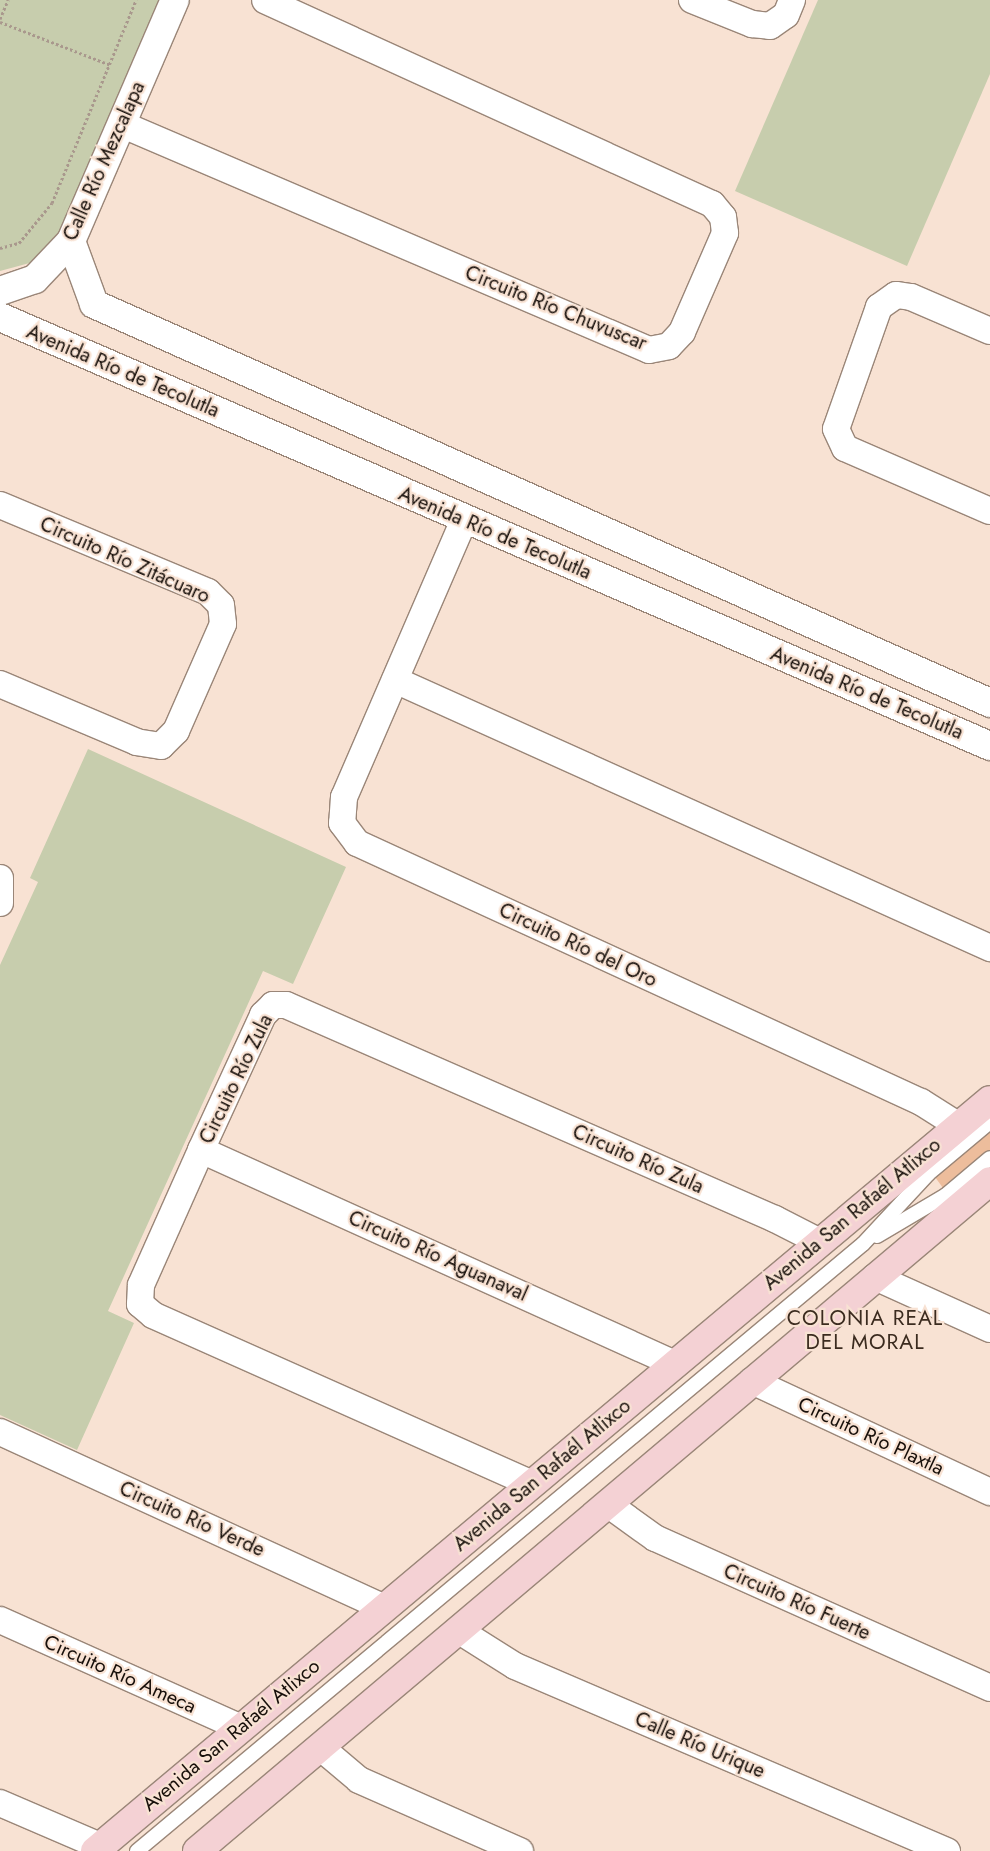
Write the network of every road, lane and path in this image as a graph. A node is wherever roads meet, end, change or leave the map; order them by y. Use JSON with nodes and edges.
{"nodes":[{"id":1,"x":8,"y":0,"type":"edge"},
{"id":2,"x":136,"y":0,"type":"edge"},
{"id":3,"x":175,"y":0,"type":"edge"},
{"id":4,"x":266,"y":0,"type":"edge"},
{"id":5,"x":692,"y":0,"type":"edge"},
{"id":6,"x":789,"y":8,"type":"edge"},
{"id":7,"x":0,"y":20,"type":"edge"},
{"id":8,"x":110,"y":64,"type":"junction"},
{"id":9,"x":142,"y":77,"type":"junction"},
{"id":10,"x":121,"y":124,"type":"junction"},
{"id":11,"x":71,"y":241,"type":"junction"},
{"id":12,"x":0,"y":248,"type":"edge"},
{"id":13,"x":0,"y":291,"type":"edge"},
{"id":14,"x":0,"y":318,"type":"edge"},
{"id":15,"x":990,"y":331,"type":"edge"},
{"id":16,"x":0,"y":505,"type":"edge"},
{"id":17,"x":990,"y":511,"type":"edge"},
{"id":18,"x":464,"y":520,"type":"junction"},
{"id":19,"x":395,"y":680,"type":"junction"},
{"id":20,"x":0,"y":684,"type":"edge"},
{"id":21,"x":990,"y":704,"type":"edge"},
{"id":22,"x":990,"y":746,"type":"edge"},
{"id":23,"x":0,"y":878,"type":"edge"},
{"id":24,"x":0,"y":902,"type":"edge"},
{"id":25,"x":990,"y":948,"type":"edge"},
{"id":26,"x":990,"y":1100,"type":"edge"},
{"id":27,"x":990,"y":1122,"type":"edge"},
{"id":28,"x":959,"y":1126,"type":"junction"},
{"id":29,"x":201,"y":1150,"type":"junction"},
{"id":30,"x":990,"y":1158,"type":"edge"},
{"id":31,"x":990,"y":1181,"type":"edge"},
{"id":32,"x":818,"y":1241,"type":"junction"},
{"id":33,"x":864,"y":1244,"type":"junction"},
{"id":34,"x":875,"y":1277,"type":"junction"},
{"id":35,"x":990,"y":1329,"type":"edge"},
{"id":36,"x":674,"y":1364,"type":"junction"},
{"id":37,"x":752,"y":1381,"type":"junction"},
{"id":38,"x":0,"y":1432,"type":"edge"},
{"id":39,"x":532,"y":1484,"type":"junction"},
{"id":40,"x":990,"y":1492,"type":"edge"},
{"id":41,"x":609,"y":1505,"type":"junction"},
{"id":42,"x":383,"y":1607,"type":"junction"},
{"id":43,"x":0,"y":1620,"type":"edge"},
{"id":44,"x":458,"y":1630,"type":"junction"},
{"id":45,"x":990,"y":1688,"type":"edge"},
{"id":46,"x":239,"y":1727,"type":"junction"},
{"id":47,"x":320,"y":1747,"type":"junction"},
{"id":48,"x":0,"y":1803,"type":"edge"},
{"id":49,"x":97,"y":1849,"type":"edge"},
{"id":50,"x":137,"y":1851,"type":"edge"},
{"id":51,"x":197,"y":1851,"type":"edge"},
{"id":52,"x":520,"y":1851,"type":"edge"},
{"id":53,"x":947,"y":1851,"type":"edge"}],
"edges":[{"from":1,"to":7,"type":"path"},
{"from":2,"to":8,"type":"path"},
{"from":3,"to":9,"type":"street","name":"Calle Río Mezcalapa"},
{"from":4,"to":10,"type":"street","name":"Circuito Río Chuvuscar"},
{"from":5,"to":6,"type":"street"},
{"from":7,"to":8,"type":"path"},
{"from":8,"to":9,"type":"path"},
{"from":8,"to":12,"type":"path"},
{"from":9,"to":10,"type":"street","name":"Calle Río Mezcalapa"},
{"from":10,"to":11,"type":"street","name":"Calle Río Mezcalapa"},
{"from":11,"to":13,"type":"street","name":"Calle Río Mezcalapa"},
{"from":11,"to":21,"type":"street","name":"Avenida Río de Tecolutla"},
{"from":14,"to":18,"type":"street","name":"Avenida Río de Tecolutla"},
{"from":15,"to":17,"type":"street"},
{"from":16,"to":20,"type":"street","name":"Circuito Río Zitácuaro"},
{"from":18,"to":19,"type":"street","name":"Circuito Río del Oro"},
{"from":18,"to":22,"type":"street","name":"Avenida Río de Tecolutla"},
{"from":19,"to":25,"type":"street"},
{"from":19,"to":28,"type":"street","name":"Circuito Río del Oro"},
{"from":23,"to":24,"type":"street"},
{"from":26,"to":28,"type":"main road","name":"Avenida San Rafaél Atlixco"},
{"from":27,"to":33,"type":"lane"},
{"from":28,"to":32,"type":"main road","name":"Avenida San Rafaél Atlixco"},
{"from":29,"to":32,"type":"street","name":"Circuito Río Zula"},
{"from":29,"to":36,"type":"street","name":"Circuito Río Aguanaval"},
{"from":29,"to":39,"type":"street","name":"Circuito Río Zula"},
{"from":30,"to":33,"type":"lane"},
{"from":31,"to":34,"type":"main road"},
{"from":32,"to":36,"type":"main road","name":"Avenida San Rafaél Atlixco"},
{"from":33,"to":50,"type":"lane"},
{"from":34,"to":35,"type":"street"},
{"from":34,"to":37,"type":"main road"},
{"from":36,"to":39,"type":"main road","name":"Avenida San Rafaél Atlixco"},
{"from":37,"to":40,"type":"street","name":"Circuito Río Plaxtla"},
{"from":37,"to":41,"type":"main road"},
{"from":38,"to":42,"type":"street","name":"Circuito Río Verde"},
{"from":39,"to":42,"type":"main road","name":"Avenida San Rafaél Atlixco"},
{"from":41,"to":44,"type":"main road"},
{"from":41,"to":45,"type":"street","name":"Circuito Río Fuerte"},
{"from":42,"to":46,"type":"main road","name":"Avenida San Rafaél Atlixco"},
{"from":43,"to":46,"type":"street","name":"Circuito Río Ameca"},
{"from":44,"to":47,"type":"main road"},
{"from":44,"to":53,"type":"street","name":"Calle Río Urique"},
{"from":46,"to":49,"type":"main road","name":"Avenida San Rafaél Atlixco"},
{"from":47,"to":51,"type":"main road"},
{"from":47,"to":52,"type":"street"},
{"from":48,"to":49,"type":"street"}]}
